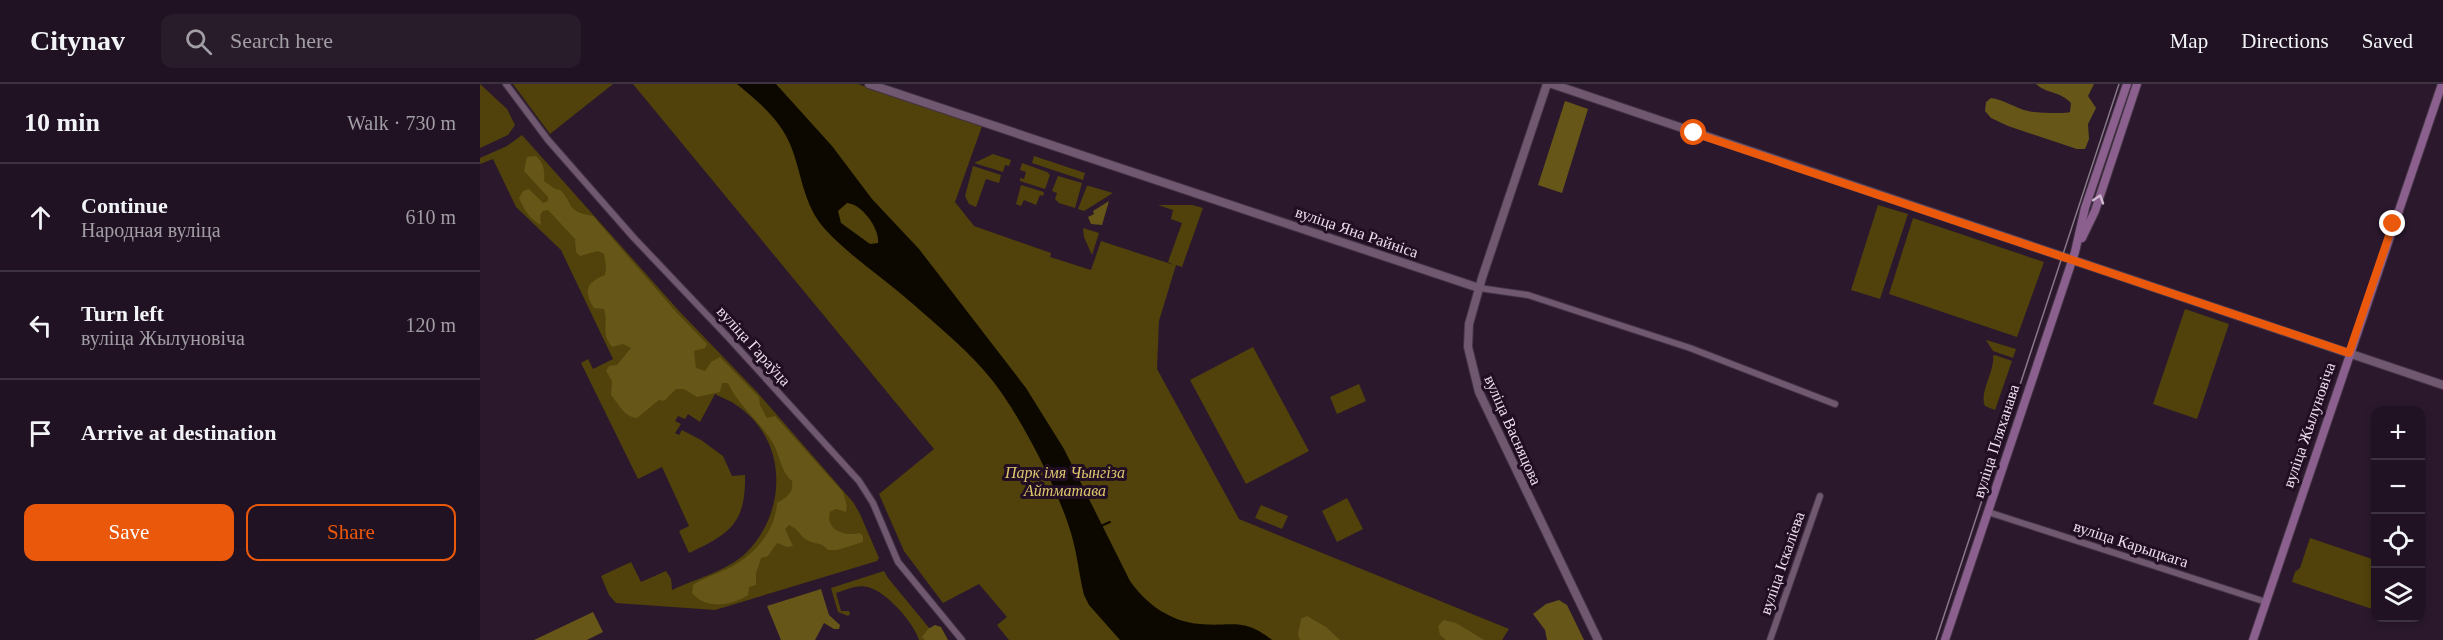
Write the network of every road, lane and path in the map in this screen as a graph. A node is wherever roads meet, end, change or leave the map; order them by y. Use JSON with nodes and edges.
{"nodes":[{"id":1,"x":506,"y":84,"type":"edge"},
{"id":2,"x":870,"y":84,"type":"edge"},
{"id":3,"x":1547,"y":84,"type":"edge"},
{"id":4,"x":1552,"y":84,"type":"edge"},
{"id":5,"x":2127,"y":84,"type":"edge"},
{"id":6,"x":2137,"y":84,"type":"edge"},
{"id":7,"x":2442,"y":84,"type":"edge"},
{"id":8,"x":2073,"y":256,"type":"junction"},
{"id":9,"x":1479,"y":288,"type":"junction"},
{"id":10,"x":2349,"y":353,"type":"junction"},
{"id":11,"x":2443,"y":384,"type":"edge"},
{"id":12,"x":1835,"y":404,"type":"dead end"},
{"id":13,"x":1820,"y":496,"type":"dead end"},
{"id":14,"x":1988,"y":512,"type":"junction"},
{"id":15,"x":2266,"y":602,"type":"junction"},
{"id":16,"x":962,"y":640,"type":"edge"},
{"id":17,"x":1598,"y":640,"type":"edge"},
{"id":18,"x":1770,"y":640,"type":"edge"},
{"id":19,"x":1945,"y":640,"type":"edge"},
{"id":20,"x":2253,"y":640,"type":"edge"}],
"edges":[{"from":1,"to":16,"type":"street","name":"вуліца Гараўца"},
{"from":2,"to":9,"type":"street","name":"вуліца Яна Райніса"},
{"from":3,"to":9,"type":"street","name":"вуліца Васняцова"},
{"from":4,"to":8,"type":"street"},
{"from":5,"to":8,"type":"main road","name":"вуліца Пляханава"},
{"from":8,"to":6,"type":"main road","name":"вуліца Пляханава","one_way":true},
{"from":7,"to":10,"type":"main road","name":"вуліца Жылуновіча"},
{"from":8,"to":10,"type":"street"},
{"from":8,"to":14,"type":"main road","name":"вуліца Пляханава"},
{"from":9,"to":12,"type":"street","name":"вуліца Яна Райніса"},
{"from":9,"to":17,"type":"street","name":"вуліца Васняцова"},
{"from":10,"to":11,"type":"street"},
{"from":10,"to":15,"type":"main road","name":"вуліца Жылуновіча"},
{"from":13,"to":18,"type":"street","name":"вуліца Іскаліева"},
{"from":14,"to":15,"type":"street","name":"вуліца Карыцкага"},
{"from":14,"to":19,"type":"main road","name":"вуліца Пляханава"},
{"from":15,"to":20,"type":"main road","name":"вуліца Жылуновіча"}]}
